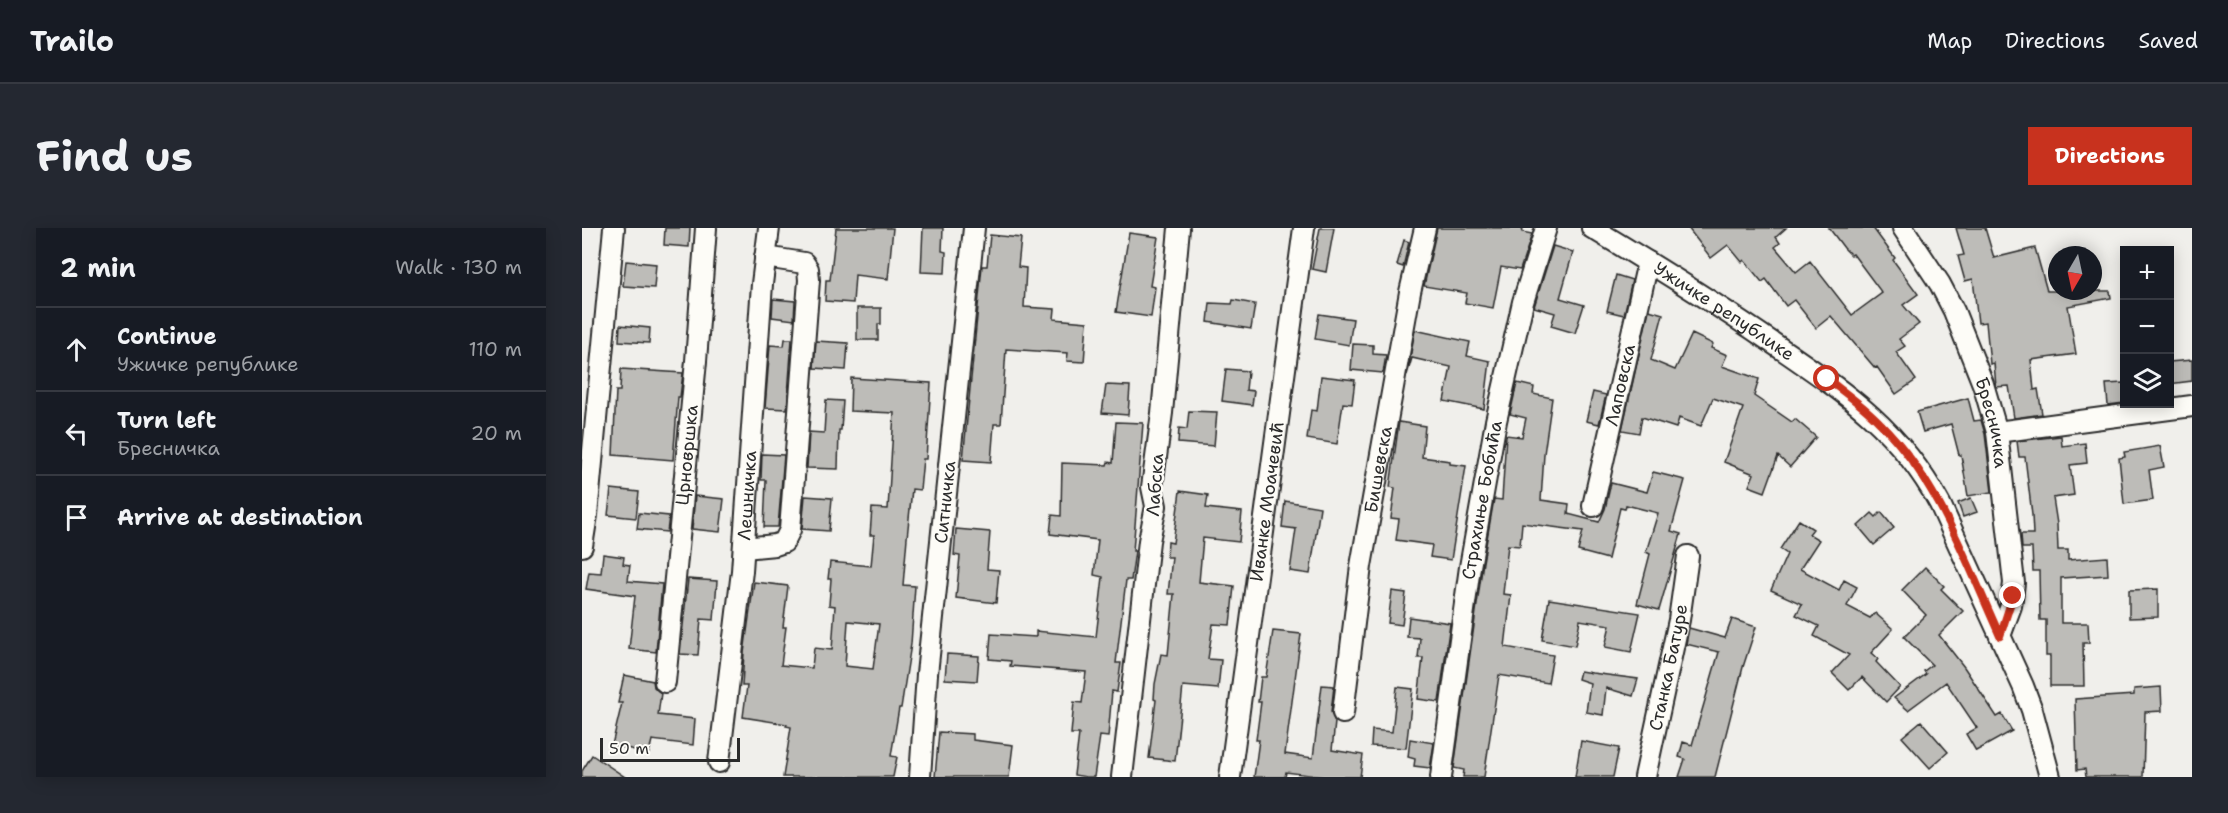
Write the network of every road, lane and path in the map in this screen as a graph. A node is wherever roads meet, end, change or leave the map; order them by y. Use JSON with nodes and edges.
{"nodes":[{"id":1,"x":614,"y":228,"type":"edge"},
{"id":2,"x":706,"y":228,"type":"edge"},
{"id":3,"x":769,"y":228,"type":"edge"},
{"id":4,"x":974,"y":228,"type":"edge"},
{"id":5,"x":1179,"y":228,"type":"edge"},
{"id":6,"x":1304,"y":228,"type":"edge"},
{"id":7,"x":1425,"y":228,"type":"edge"},
{"id":8,"x":1546,"y":228,"type":"edge"},
{"id":9,"x":1592,"y":228,"type":"edge"},
{"id":10,"x":1903,"y":228,"type":"edge"},
{"id":11,"x":765,"y":257,"type":"junction"},
{"id":12,"x":1648,"y":262,"type":"junction"},
{"id":13,"x":2192,"y":406,"type":"edge"},
{"id":14,"x":1997,"y":432,"type":"junction"},
{"id":15,"x":1593,"y":506,"type":"dead end"},
{"id":16,"x":582,"y":546,"type":"edge"},
{"id":17,"x":744,"y":548,"type":"junction"},
{"id":18,"x":1688,"y":556,"type":"dead end"},
{"id":19,"x":2000,"y":636,"type":"junction"},
{"id":20,"x":665,"y":682,"type":"dead end"},
{"id":21,"x":1343,"y":713,"type":"dead end"},
{"id":22,"x":719,"y":762,"type":"dead end"},
{"id":23,"x":920,"y":777,"type":"edge"},
{"id":24,"x":1122,"y":777,"type":"edge"},
{"id":25,"x":1230,"y":777,"type":"edge"},
{"id":26,"x":1441,"y":777,"type":"edge"},
{"id":27,"x":1645,"y":777,"type":"edge"},
{"id":28,"x":2050,"y":777,"type":"edge"}],
"edges":[{"from":1,"to":16,"type":"street"},
{"from":2,"to":20,"type":"street","name":"Црновршка"},
{"from":3,"to":11,"type":"street","name":"Лешничка"},
{"from":4,"to":23,"type":"street","name":"Ситничка"},
{"from":5,"to":24,"type":"street","name":"Лабска"},
{"from":6,"to":25,"type":"street","name":"Иванке Моачевић"},
{"from":7,"to":21,"type":"street","name":"Бишевска"},
{"from":8,"to":26,"type":"street","name":"Страхиње Бобића"},
{"from":9,"to":12,"type":"street","name":"Ужичке републике"},
{"from":10,"to":14,"type":"street","name":"Бресничка"},
{"from":11,"to":17,"type":"street","name":"Лешничка"},
{"from":11,"to":17,"type":"street"},
{"from":12,"to":15,"type":"street","name":"Лаповска"},
{"from":12,"to":19,"type":"street","name":"Ужичке републике"},
{"from":13,"to":14,"type":"street"},
{"from":14,"to":19,"type":"street","name":"Бресничка"},
{"from":17,"to":22,"type":"street","name":"Лешничка"},
{"from":18,"to":27,"type":"street","name":"Станка Батуре"},
{"from":19,"to":28,"type":"street","name":"Ужичке републике"}]}
